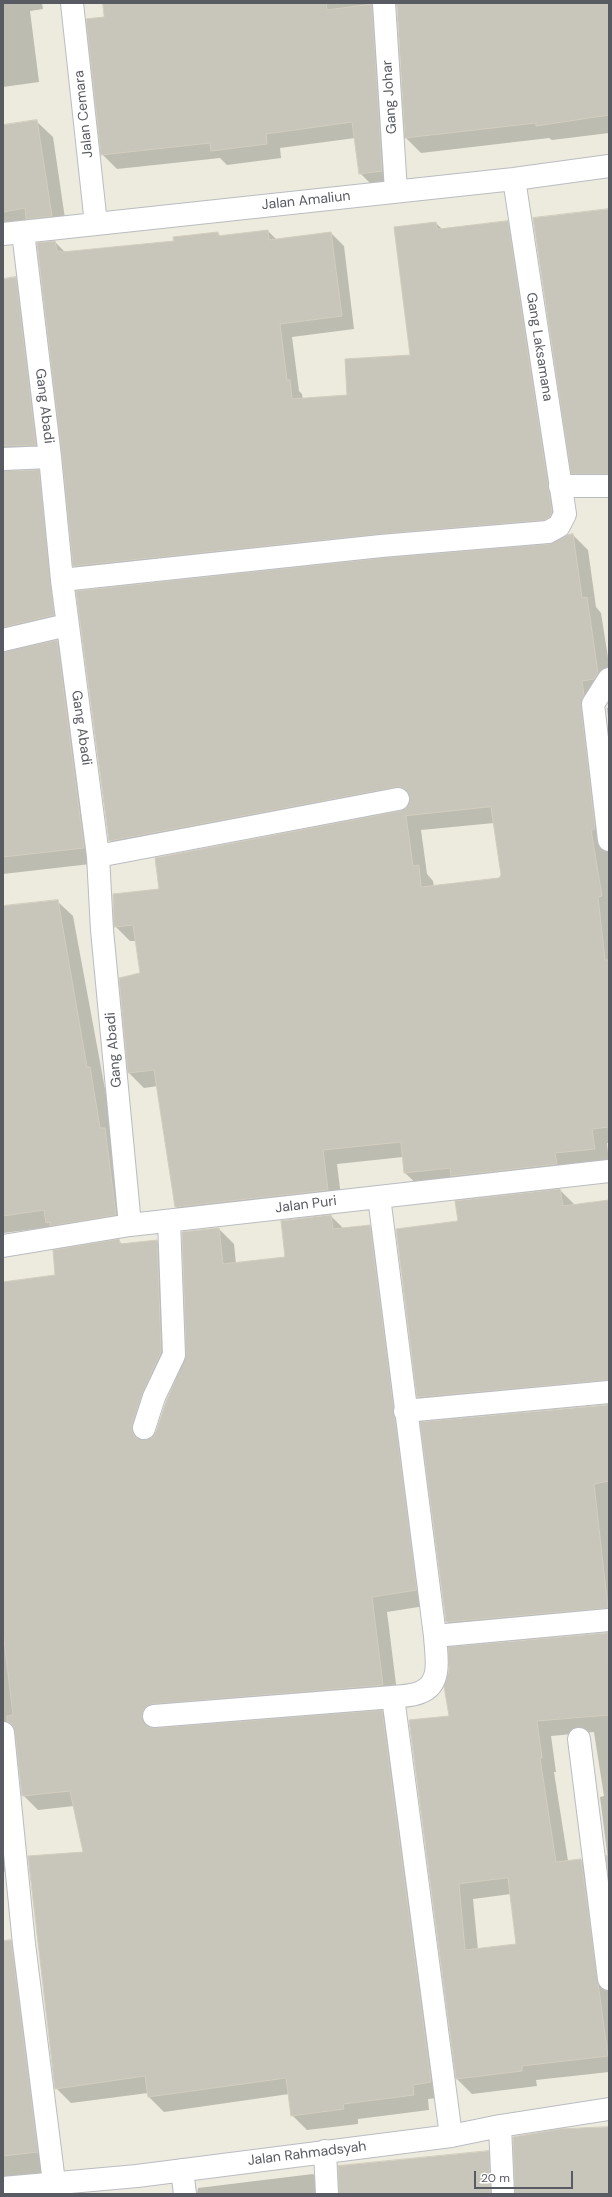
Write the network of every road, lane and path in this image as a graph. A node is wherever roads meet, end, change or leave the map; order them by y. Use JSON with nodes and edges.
{"nodes":[{"id":1,"x":72,"y":3,"type":"edge"},
{"id":2,"x":384,"y":3,"type":"edge"},
{"id":3,"x":609,"y":166,"type":"edge"},
{"id":4,"x":514,"y":179,"type":"junction"},
{"id":5,"x":396,"y":191,"type":"junction"},
{"id":6,"x":96,"y":224,"type":"junction"},
{"id":7,"x":13,"y":233,"type":"edge"},
{"id":8,"x":50,"y":457,"type":"junction"},
{"id":9,"x":3,"y":459,"type":"edge"},
{"id":10,"x":560,"y":486,"type":"junction"},
{"id":11,"x":609,"y":486,"type":"edge"},
{"id":12,"x":62,"y":580,"type":"junction"},
{"id":13,"x":67,"y":625,"type":"junction"},
{"id":14,"x":3,"y":640,"type":"edge"},
{"id":15,"x":609,"y":679,"type":"edge"},
{"id":16,"x":398,"y":799,"type":"dead end"},
{"id":17,"x":609,"y":840,"type":"edge"},
{"id":18,"x":98,"y":856,"type":"junction"},
{"id":19,"x":609,"y":1171,"type":"edge"},
{"id":20,"x":379,"y":1197,"type":"junction"},
{"id":21,"x":169,"y":1221,"type":"junction"},
{"id":22,"x":130,"y":1225,"type":"junction"},
{"id":23,"x":3,"y":1246,"type":"edge"},
{"id":24,"x":609,"y":1392,"type":"edge"},
{"id":25,"x":405,"y":1411,"type":"junction"},
{"id":26,"x":144,"y":1428,"type":"dead end"},
{"id":27,"x":609,"y":1620,"type":"edge"},
{"id":28,"x":435,"y":1636,"type":"junction"},
{"id":29,"x":393,"y":1697,"type":"junction"},
{"id":30,"x":154,"y":1716,"type":"dead end"},
{"id":31,"x":3,"y":1733,"type":"edge"},
{"id":32,"x":579,"y":1739,"type":"dead end"},
{"id":33,"x":609,"y":1979,"type":"edge"},
{"id":34,"x":609,"y":2109,"type":"edge"},
{"id":35,"x":500,"y":2126,"type":"junction"},
{"id":36,"x":451,"y":2136,"type":"junction"},
{"id":37,"x":325,"y":2151,"type":"junction"},
{"id":38,"x":182,"y":2170,"type":"junction"},
{"id":39,"x":54,"y":2182,"type":"junction"},
{"id":40,"x":3,"y":2188,"type":"edge"},
{"id":41,"x":185,"y":2194,"type":"edge"},
{"id":42,"x":327,"y":2194,"type":"edge"},
{"id":43,"x":503,"y":2194,"type":"edge"}],
"edges":[{"from":1,"to":6,"type":"street","name":"Jalan Cemara"},
{"from":2,"to":5,"type":"street","name":"Gang Johar"},
{"from":3,"to":4,"type":"street","name":"Jalan Amaliun"},
{"from":4,"to":5,"type":"street","name":"Jalan Amaliun"},
{"from":4,"to":10,"type":"street","name":"Gang Laksamana"},
{"from":5,"to":6,"type":"street","name":"Jalan Amaliun"},
{"from":6,"to":7,"type":"street","name":"Jalan Amaliun"},
{"from":7,"to":8,"type":"street","name":"Gang Abadi"},
{"from":8,"to":9,"type":"street"},
{"from":8,"to":12,"type":"street","name":"Gang Abadi"},
{"from":10,"to":11,"type":"street"},
{"from":10,"to":12,"type":"street","name":"Gang Laksamana"},
{"from":12,"to":13,"type":"street","name":"Gang Abadi"},
{"from":13,"to":14,"type":"street"},
{"from":13,"to":18,"type":"street","name":"Gang Abadi"},
{"from":15,"to":17,"type":"street"},
{"from":16,"to":18,"type":"street"},
{"from":18,"to":22,"type":"street","name":"Gang Abadi"},
{"from":19,"to":20,"type":"street","name":"Jalan Puri"},
{"from":20,"to":21,"type":"street","name":"Jalan Puri"},
{"from":20,"to":25,"type":"street"},
{"from":21,"to":22,"type":"street","name":"Jalan Puri"},
{"from":21,"to":26,"type":"street"},
{"from":22,"to":23,"type":"street","name":"Jalan Puri"},
{"from":24,"to":25,"type":"street"},
{"from":25,"to":28,"type":"street"},
{"from":27,"to":28,"type":"street"},
{"from":28,"to":29,"type":"street"},
{"from":29,"to":30,"type":"street"},
{"from":29,"to":36,"type":"street"},
{"from":31,"to":39,"type":"street"},
{"from":32,"to":33,"type":"street"},
{"from":34,"to":35,"type":"street","name":"Jalan Rahmadsyah"},
{"from":35,"to":36,"type":"street","name":"Jalan Rahmadsyah"},
{"from":35,"to":43,"type":"street"},
{"from":36,"to":37,"type":"street","name":"Jalan Rahmadsyah"},
{"from":37,"to":38,"type":"street","name":"Jalan Rahmadsyah"},
{"from":37,"to":42,"type":"street"},
{"from":38,"to":39,"type":"street","name":"Jalan Rahmadsyah"},
{"from":38,"to":41,"type":"street"},
{"from":39,"to":40,"type":"street","name":"Jalan Rahmadsyah"}]}
